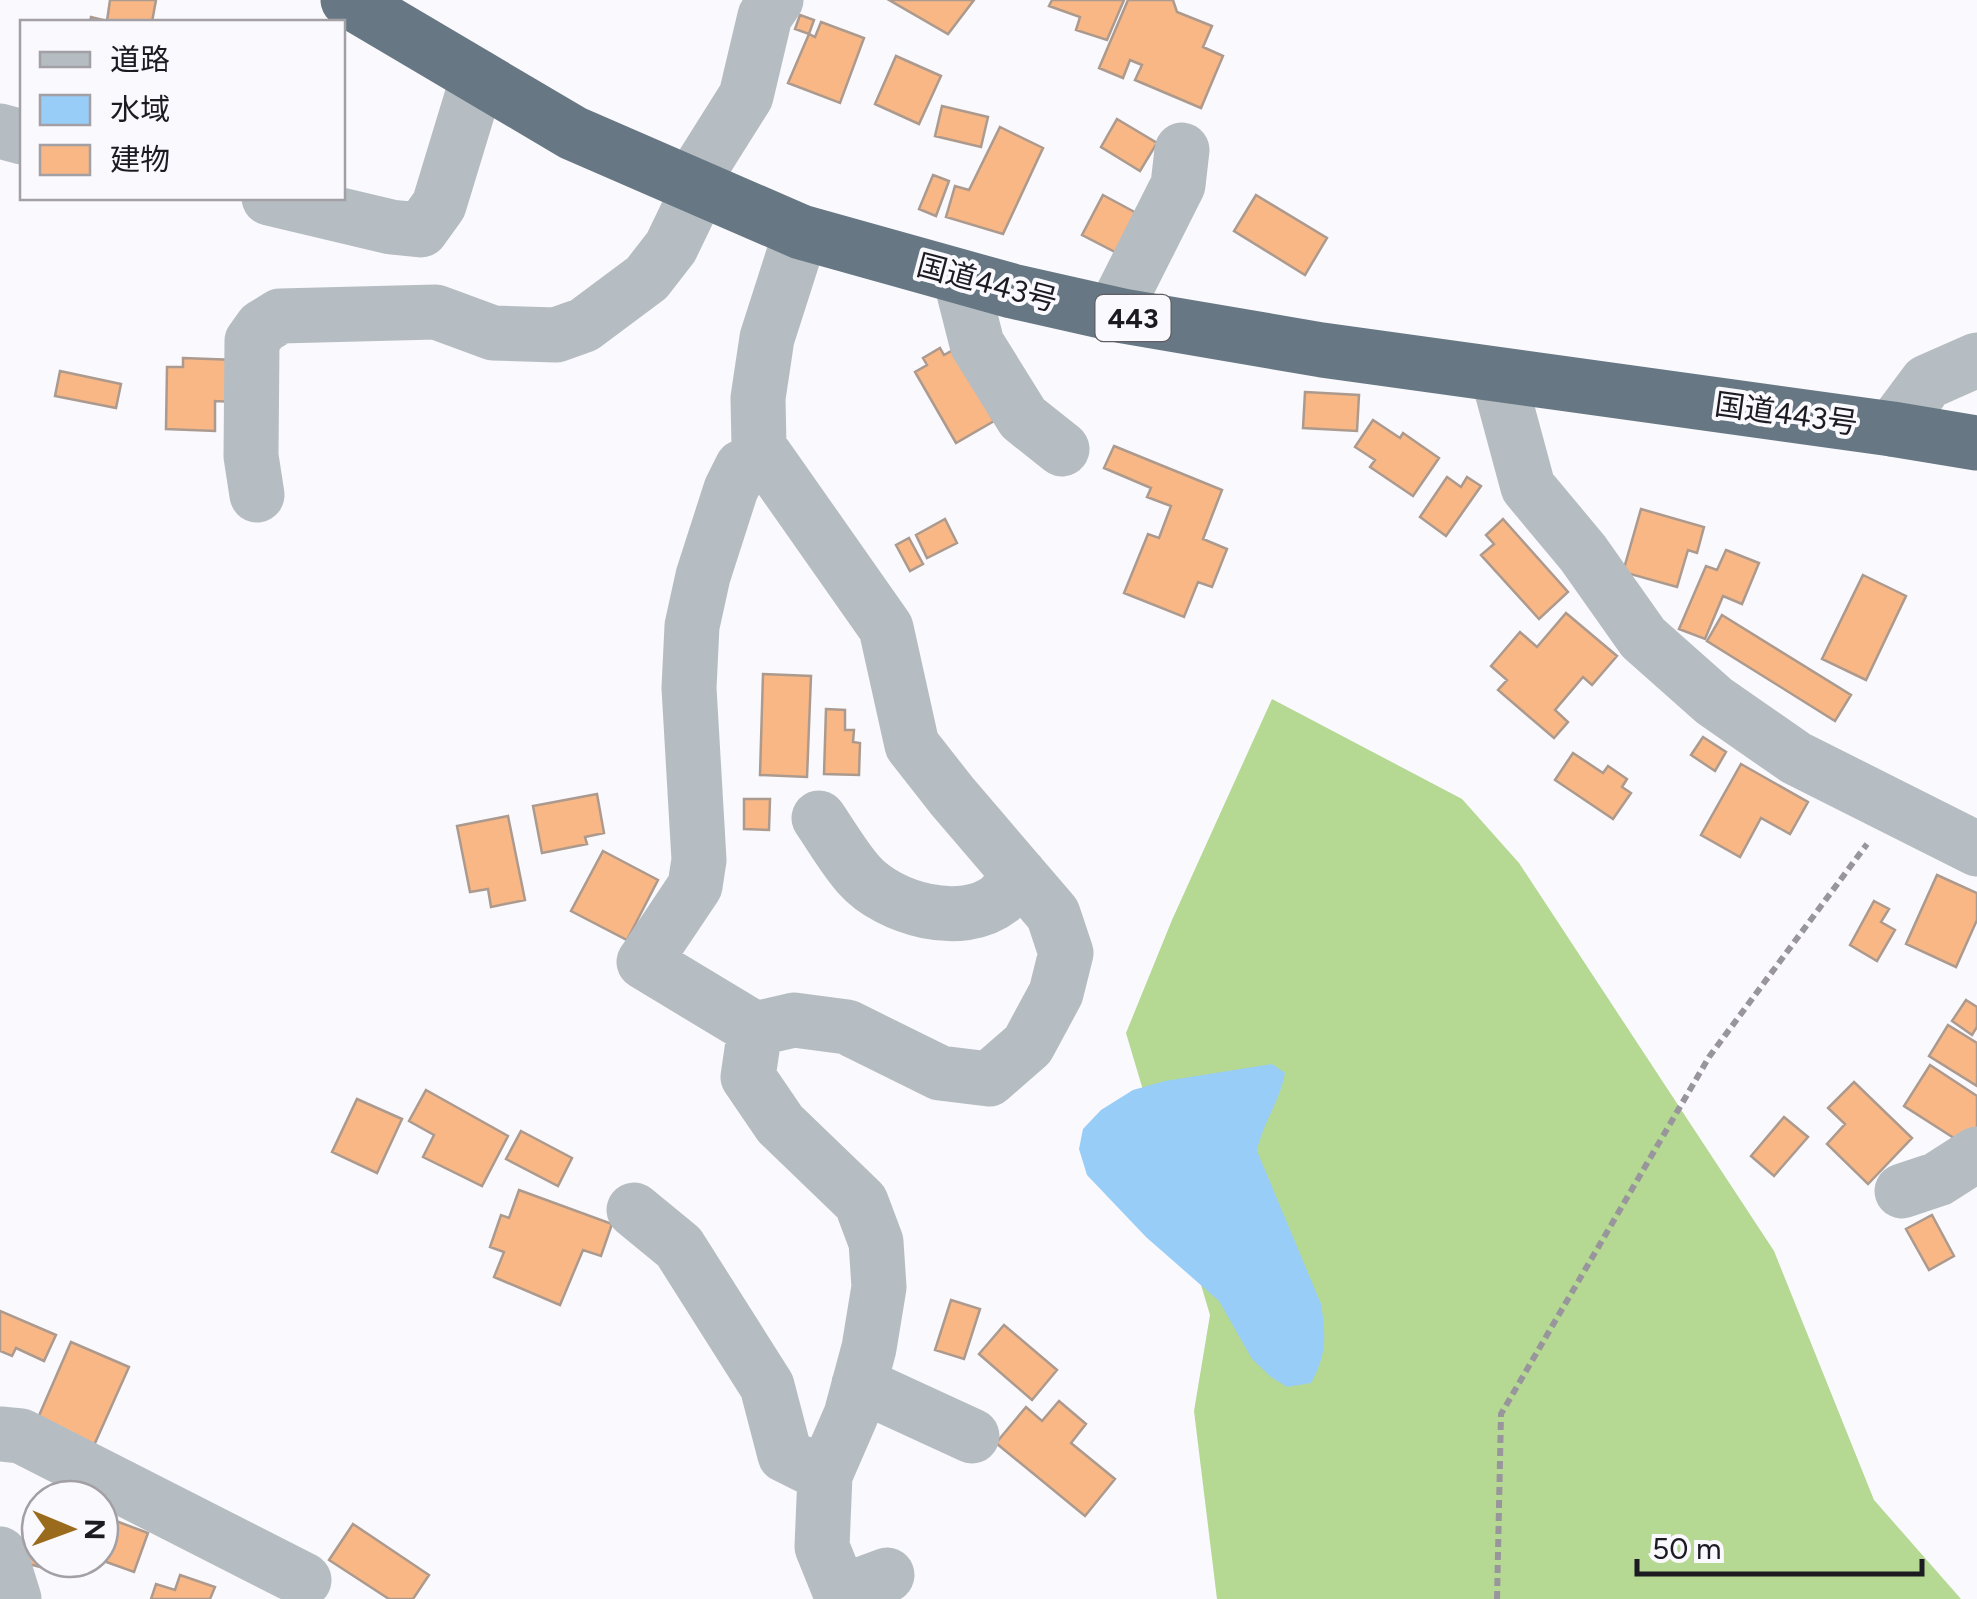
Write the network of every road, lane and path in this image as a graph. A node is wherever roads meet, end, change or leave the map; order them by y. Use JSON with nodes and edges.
{"nodes":[{"id":1,"x":348,"y":0,"type":"edge"},
{"id":2,"x":776,"y":0,"type":"edge"},
{"id":3,"x":478,"y":77,"type":"junction"},
{"id":4,"x":1182,"y":150,"type":"dead end"},
{"id":5,"x":695,"y":187,"type":"junction"},
{"id":6,"x":278,"y":200,"type":"edge"},
{"id":7,"x":801,"y":232,"type":"junction"},
{"id":8,"x":960,"y":276,"type":"junction"},
{"id":9,"x":1113,"y":314,"type":"junction"},
{"id":10,"x":1977,"y":360,"type":"edge"},
{"id":11,"x":1498,"y":376,"type":"junction"},
{"id":12,"x":1892,"y":428,"type":"junction"},
{"id":13,"x":1977,"y":443,"type":"edge"},
{"id":14,"x":1062,"y":448,"type":"dead end"},
{"id":15,"x":765,"y":456,"type":"junction"},
{"id":16,"x":256,"y":495,"type":"dead end"},
{"id":17,"x":1894,"y":807,"type":"junction"},
{"id":18,"x":819,"y":818,"type":"dead end"},
{"id":19,"x":1977,"y":849,"type":"edge"},
{"id":20,"x":1018,"y":874,"type":"junction"},
{"id":21,"x":755,"y":1030,"type":"junction"},
{"id":22,"x":1977,"y":1154,"type":"edge"},
{"id":23,"x":1902,"y":1191,"type":"dead end"},
{"id":24,"x":634,"y":1210,"type":"dead end"},
{"id":25,"x":859,"y":1384,"type":"junction"},
{"id":26,"x":0,"y":1434,"type":"edge"},
{"id":27,"x":972,"y":1436,"type":"dead end"},
{"id":28,"x":825,"y":1475,"type":"junction"},
{"id":29,"x":0,"y":1554,"type":"edge"},
{"id":30,"x":304,"y":1580,"type":"dead end"},
{"id":31,"x":857,"y":1589,"type":"edge"},
{"id":32,"x":14,"y":1599,"type":"edge"},
{"id":33,"x":1497,"y":1599,"type":"edge"}],
"edges":[{"from":1,"to":3,"type":"highway","name":"国道443号","number":"443"},
{"from":2,"to":5,"type":"street"},
{"from":3,"to":5,"type":"highway","name":"国道443号","number":"443"},
{"from":3,"to":6,"type":"street"},
{"from":4,"to":9,"type":"street"},
{"from":5,"to":7,"type":"highway","name":"国道443号","number":"443"},
{"from":5,"to":16,"type":"street"},
{"from":7,"to":8,"type":"highway","name":"国道443号","number":"443"},
{"from":7,"to":15,"type":"street"},
{"from":8,"to":9,"type":"highway","name":"国道443号","number":"443"},
{"from":8,"to":14,"type":"street"},
{"from":9,"to":11,"type":"highway","name":"国道443号","number":"443"},
{"from":10,"to":12,"type":"street"},
{"from":11,"to":12,"type":"highway","name":"国道443号","number":"443"},
{"from":11,"to":17,"type":"street"},
{"from":12,"to":13,"type":"highway","name":"国道443号","number":"443"},
{"from":15,"to":20,"type":"street"},
{"from":15,"to":21,"type":"street"},
{"from":17,"to":19,"type":"street"},
{"from":17,"to":33,"type":"path"},
{"from":18,"to":20,"type":"street"},
{"from":20,"to":21,"type":"street"},
{"from":21,"to":25,"type":"street"},
{"from":22,"to":23,"type":"street"},
{"from":24,"to":28,"type":"street"},
{"from":25,"to":27,"type":"street"},
{"from":25,"to":28,"type":"street"},
{"from":26,"to":30,"type":"street"},
{"from":28,"to":31,"type":"street"},
{"from":29,"to":32,"type":"street"}]}
